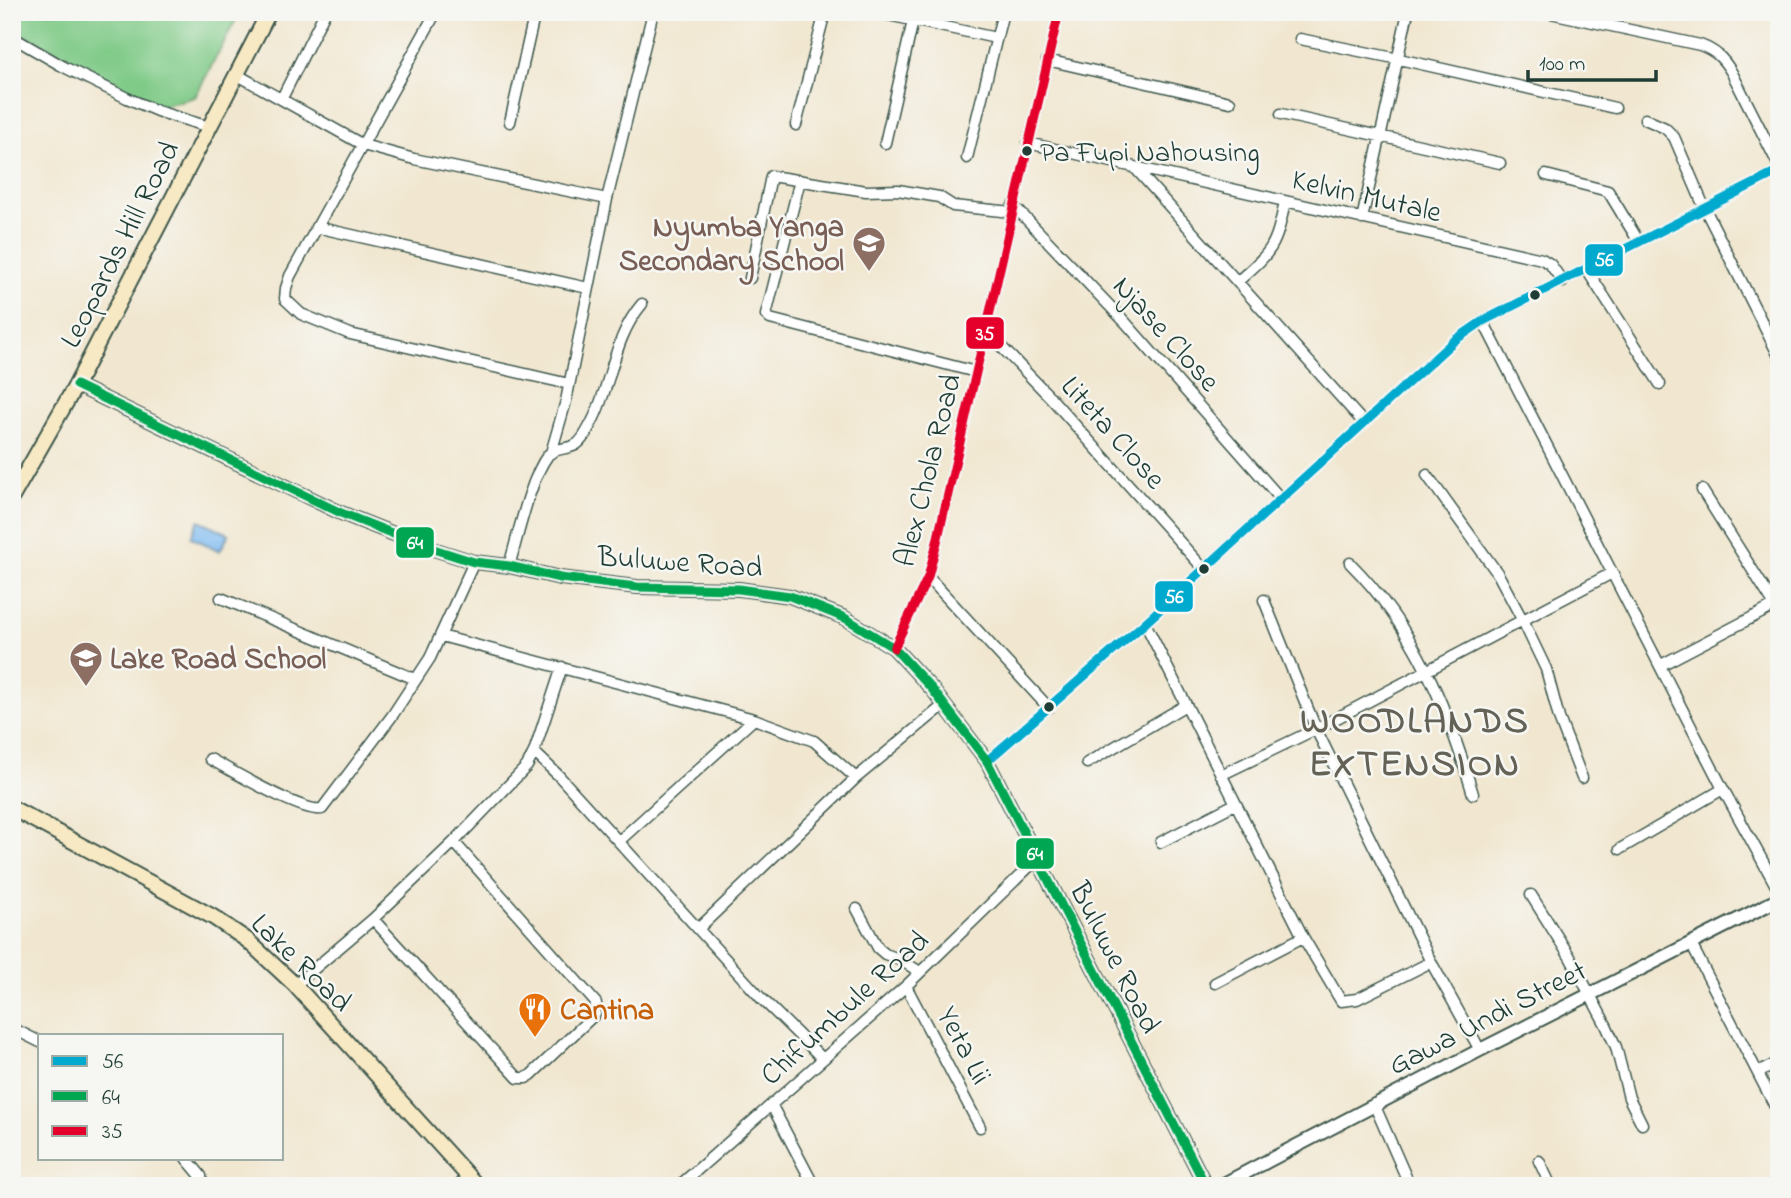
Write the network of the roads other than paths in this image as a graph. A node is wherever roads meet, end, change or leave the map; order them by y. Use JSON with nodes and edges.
{"nodes":[{"id":1,"x":269,"y":12,"type":"edge"},
{"id":2,"x":326,"y":12,"type":"edge"},
{"id":3,"x":436,"y":12,"type":"edge"},
{"id":4,"x":535,"y":12,"type":"edge"},
{"id":5,"x":653,"y":12,"type":"edge"},
{"id":6,"x":825,"y":12,"type":"edge"},
{"id":7,"x":874,"y":12,"type":"edge"},
{"id":8,"x":1003,"y":12,"type":"edge"},
{"id":9,"x":1059,"y":12,"type":"edge"},
{"id":10,"x":1408,"y":12,"type":"edge"},
{"id":11,"x":1546,"y":12,"type":"edge"},
{"id":12,"x":914,"y":17,"type":"edge"},
{"id":13,"x":12,"y":37,"type":"edge"},
{"id":14,"x":996,"y":38,"type":"junction"},
{"id":15,"x":1300,"y":39,"type":"dead end"},
{"id":16,"x":1399,"y":59,"type":"junction"},
{"id":17,"x":1047,"y":60,"type":"junction"},
{"id":18,"x":236,"y":74,"type":"junction"},
{"id":19,"x":282,"y":98,"type":"junction"},
{"id":20,"x":1230,"y":102,"type":"dead end"},
{"id":21,"x":1615,"y":108,"type":"dead end"},
{"id":22,"x":1281,"y":114,"type":"dead end"},
{"id":23,"x":1645,"y":119,"type":"dead end"},
{"id":24,"x":510,"y":122,"type":"dead end"},
{"id":25,"x":796,"y":125,"type":"dead end"},
{"id":26,"x":209,"y":127,"type":"junction"},
{"id":27,"x":1380,"y":138,"type":"junction"},
{"id":28,"x":885,"y":143,"type":"dead end"},
{"id":29,"x":1028,"y":143,"type":"junction"},
{"id":30,"x":363,"y":145,"type":"junction"},
{"id":31,"x":967,"y":158,"type":"dead end"},
{"id":32,"x":1500,"y":163,"type":"dead end"},
{"id":33,"x":1779,"y":166,"type":"edge"},
{"id":34,"x":1135,"y":168,"type":"junction"},
{"id":35,"x":1779,"y":171,"type":"edge"},
{"id":36,"x":1546,"y":174,"type":"dead end"},
{"id":37,"x":800,"y":180,"type":"junction"},
{"id":38,"x":607,"y":199,"type":"junction"},
{"id":39,"x":1285,"y":202,"type":"junction"},
{"id":40,"x":1013,"y":208,"type":"junction"},
{"id":41,"x":1705,"y":209,"type":"junction"},
{"id":42,"x":1362,"y":219,"type":"junction"},
{"id":43,"x":316,"y":227,"type":"junction"},
{"id":44,"x":1639,"y":242,"type":"junction"},
{"id":45,"x":1587,"y":270,"type":"junction"},
{"id":46,"x":750,"y":278,"type":"dead end"},
{"id":47,"x":1237,"y":282,"type":"junction"},
{"id":48,"x":1563,"y":282,"type":"junction"},
{"id":49,"x":588,"y":288,"type":"junction"},
{"id":50,"x":642,"y":304,"type":"dead end"},
{"id":51,"x":1483,"y":321,"type":"junction"},
{"id":52,"x":986,"y":331,"type":"junction"},
{"id":53,"x":1779,"y":356,"type":"edge"},
{"id":54,"x":976,"y":372,"type":"junction"},
{"id":55,"x":569,"y":384,"type":"junction"},
{"id":56,"x":1660,"y":384,"type":"dead end"},
{"id":57,"x":76,"y":385,"type":"junction"},
{"id":58,"x":1363,"y":422,"type":"junction"},
{"id":59,"x":551,"y":453,"type":"junction"},
{"id":60,"x":1427,"y":475,"type":"dead end"},
{"id":61,"x":1702,"y":490,"type":"dead end"},
{"id":62,"x":12,"y":497,"type":"edge"},
{"id":63,"x":1280,"y":498,"type":"junction"},
{"id":64,"x":474,"y":562,"type":"junction"},
{"id":65,"x":1350,"y":563,"type":"dead end"},
{"id":66,"x":509,"y":566,"type":"junction"},
{"id":67,"x":1203,"y":568,"type":"junction"},
{"id":68,"x":1612,"y":573,"type":"junction"},
{"id":69,"x":928,"y":577,"type":"junction"},
{"id":70,"x":221,"y":598,"type":"dead end"},
{"id":71,"x":1264,"y":600,"type":"dead end"},
{"id":72,"x":1777,"y":607,"type":"edge"},
{"id":73,"x":1523,"y":621,"type":"junction"},
{"id":74,"x":1145,"y":623,"type":"junction"},
{"id":75,"x":441,"y":636,"type":"junction"},
{"id":76,"x":894,"y":648,"type":"junction"},
{"id":77,"x":1661,"y":665,"type":"junction"},
{"id":78,"x":562,"y":667,"type":"junction"},
{"id":79,"x":1427,"y":671,"type":"junction"},
{"id":80,"x":415,"y":679,"type":"junction"},
{"id":81,"x":944,"y":705,"type":"junction"},
{"id":82,"x":1186,"y":705,"type":"junction"},
{"id":83,"x":1049,"y":708,"type":"junction"},
{"id":84,"x":754,"y":719,"type":"junction"},
{"id":85,"x":1315,"y":729,"type":"junction"},
{"id":86,"x":534,"y":752,"type":"junction"},
{"id":87,"x":210,"y":759,"type":"dead end"},
{"id":88,"x":987,"y":761,"type":"junction"},
{"id":89,"x":1087,"y":763,"type":"dead end"},
{"id":90,"x":1221,"y":775,"type":"junction"},
{"id":91,"x":856,"y":778,"type":"junction"},
{"id":92,"x":1582,"y":778,"type":"dead end"},
{"id":93,"x":1723,"y":789,"type":"junction"},
{"id":94,"x":1473,"y":794,"type":"dead end"},
{"id":95,"x":1236,"y":804,"type":"junction"},
{"id":96,"x":12,"y":808,"type":"edge"},
{"id":97,"x":619,"y":841,"type":"junction"},
{"id":98,"x":454,"y":842,"type":"junction"},
{"id":99,"x":1161,"y":842,"type":"dead end"},
{"id":100,"x":1620,"y":849,"type":"dead end"},
{"id":101,"x":1037,"y":860,"type":"junction"},
{"id":102,"x":1779,"y":891,"type":"edge"},
{"id":103,"x":1531,"y":895,"type":"dead end"},
{"id":104,"x":1779,"y":899,"type":"edge"},
{"id":105,"x":857,"y":909,"type":"dead end"},
{"id":106,"x":373,"y":919,"type":"junction"},
{"id":107,"x":699,"y":928,"type":"junction"},
{"id":108,"x":1303,"y":937,"type":"junction"},
{"id":109,"x":1690,"y":944,"type":"junction"},
{"id":110,"x":1431,"y":962,"type":"junction"},
{"id":111,"x":920,"y":972,"type":"junction"},
{"id":112,"x":1215,"y":983,"type":"dead end"},
{"id":113,"x":295,"y":985,"type":"junction"},
{"id":114,"x":906,"y":986,"type":"junction"},
{"id":115,"x":1590,"y":994,"type":"junction"},
{"id":116,"x":12,"y":1028,"type":"edge"},
{"id":117,"x":38,"y":1041,"type":"edge"},
{"id":118,"x":1479,"y":1050,"type":"junction"},
{"id":119,"x":822,"y":1058,"type":"junction"},
{"id":120,"x":1779,"y":1062,"type":"edge"},
{"id":121,"x":1758,"y":1073,"type":"junction"},
{"id":122,"x":1374,"y":1104,"type":"junction"},
{"id":123,"x":772,"y":1106,"type":"junction"},
{"id":124,"x":1779,"y":1114,"type":"edge"},
{"id":125,"x":1642,"y":1124,"type":"dead end"},
{"id":126,"x":980,"y":1128,"type":"dead end"},
{"id":127,"x":188,"y":1160,"type":"edge"},
{"id":128,"x":1539,"y":1161,"type":"dead end"},
{"id":129,"x":468,"y":1183,"type":"edge"},
{"id":130,"x":202,"y":1186,"type":"edge"},
{"id":131,"x":679,"y":1186,"type":"edge"},
{"id":132,"x":814,"y":1186,"type":"edge"},
{"id":133,"x":1206,"y":1186,"type":"edge"},
{"id":134,"x":1220,"y":1186,"type":"edge"},
{"id":135,"x":1410,"y":1186,"type":"edge"},
{"id":136,"x":1541,"y":1186,"type":"edge"}],
"edges":[{"from":1,"to":18,"type":"main road","name":"Leopards Hill Road"},
{"from":2,"to":19,"type":"street"},
{"from":3,"to":30,"type":"street"},
{"from":4,"to":24,"type":"street"},
{"from":5,"to":38,"type":"street"},
{"from":6,"to":25,"type":"street"},
{"from":7,"to":12,"type":"street"},
{"from":8,"to":14,"type":"street"},
{"from":9,"to":17,"type":"street","name":"Alex Chola Road"},
{"from":10,"to":16,"type":"street"},
{"from":11,"to":33,"type":"street"},
{"from":12,"to":14,"type":"street"},
{"from":12,"to":28,"type":"street"},
{"from":13,"to":26,"type":"street"},
{"from":14,"to":31,"type":"street"},
{"from":15,"to":16,"type":"street"},
{"from":16,"to":21,"type":"street"},
{"from":16,"to":27,"type":"street"},
{"from":17,"to":20,"type":"street"},
{"from":17,"to":29,"type":"street","name":"Alex Chola Road"},
{"from":18,"to":19,"type":"street"},
{"from":18,"to":26,"type":"main road","name":"Leopards Hill Road"},
{"from":19,"to":30,"type":"street"},
{"from":22,"to":27,"type":"street"},
{"from":23,"to":41,"type":"street"},
{"from":26,"to":57,"type":"main road","name":"Leopards Hill Road"},
{"from":27,"to":32,"type":"street"},
{"from":27,"to":42,"type":"street"},
{"from":29,"to":34,"type":"street","name":"Kelvin Mutale"},
{"from":29,"to":40,"type":"street","name":"Alex Chola Road"},
{"from":30,"to":38,"type":"street"},
{"from":30,"to":43,"type":"street"},
{"from":34,"to":39,"type":"street","name":"Kelvin Mutale"},
{"from":34,"to":47,"type":"street"},
{"from":35,"to":41,"type":"street"},
{"from":36,"to":44,"type":"street"},
{"from":37,"to":40,"type":"street"},
{"from":37,"to":46,"type":"street"},
{"from":37,"to":54,"type":"street"},
{"from":38,"to":49,"type":"street"},
{"from":39,"to":42,"type":"street","name":"Kelvin Mutale"},
{"from":39,"to":47,"type":"street"},
{"from":40,"to":52,"type":"street","name":"Alex Chola Road"},
{"from":40,"to":63,"type":"street","name":"Njase Close"},
{"from":41,"to":44,"type":"street"},
{"from":41,"to":53,"type":"street"},
{"from":42,"to":48,"type":"street","name":"Kelvin Mutale"},
{"from":43,"to":49,"type":"street"},
{"from":43,"to":55,"type":"street"},
{"from":44,"to":45,"type":"street"},
{"from":45,"to":48,"type":"street"},
{"from":45,"to":56,"type":"street"},
{"from":47,"to":58,"type":"street"},
{"from":48,"to":51,"type":"street"},
{"from":49,"to":55,"type":"street"},
{"from":50,"to":59,"type":"street"},
{"from":51,"to":58,"type":"street"},
{"from":51,"to":68,"type":"street"},
{"from":52,"to":54,"type":"street","name":"Alex Chola Road"},
{"from":52,"to":67,"type":"street","name":"Liteta Close"},
{"from":54,"to":69,"type":"street","name":"Alex Chola Road"},
{"from":55,"to":59,"type":"street"},
{"from":57,"to":62,"type":"main road","name":"Leopards Hill Road"},
{"from":57,"to":64,"type":"street","name":"Buluwe Road"},
{"from":58,"to":63,"type":"street"},
{"from":59,"to":66,"type":"street"},
{"from":60,"to":73,"type":"street"},
{"from":61,"to":72,"type":"street"},
{"from":63,"to":67,"type":"street"},
{"from":64,"to":66,"type":"street","name":"Buluwe Road"},
{"from":64,"to":75,"type":"street"},
{"from":65,"to":79,"type":"street"},
{"from":66,"to":76,"type":"street","name":"Buluwe Road"},
{"from":67,"to":74,"type":"street"},
{"from":68,"to":73,"type":"street"},
{"from":68,"to":77,"type":"street"},
{"from":69,"to":76,"type":"street","name":"Alex Chola Road"},
{"from":69,"to":83,"type":"street"},
{"from":70,"to":80,"type":"street"},
{"from":71,"to":85,"type":"street"},
{"from":72,"to":77,"type":"street"},
{"from":73,"to":79,"type":"street"},
{"from":73,"to":92,"type":"street"},
{"from":74,"to":82,"type":"street"},
{"from":74,"to":83,"type":"street"},
{"from":75,"to":78,"type":"street"},
{"from":75,"to":80,"type":"street"},
{"from":76,"to":81,"type":"street","name":"Buluwe Road"},
{"from":77,"to":93,"type":"street"},
{"from":78,"to":84,"type":"street"},
{"from":78,"to":86,"type":"street"},
{"from":79,"to":85,"type":"street"},
{"from":79,"to":94,"type":"street"},
{"from":80,"to":87,"type":"street"},
{"from":81,"to":88,"type":"street","name":"Buluwe Road"},
{"from":81,"to":91,"type":"street"},
{"from":82,"to":89,"type":"street"},
{"from":82,"to":90,"type":"street"},
{"from":83,"to":88,"type":"street"},
{"from":84,"to":91,"type":"street"},
{"from":84,"to":97,"type":"street"},
{"from":85,"to":90,"type":"street"},
{"from":85,"to":110,"type":"street"},
{"from":86,"to":97,"type":"street"},
{"from":86,"to":98,"type":"street"},
{"from":88,"to":101,"type":"street","name":"Buluwe Road"},
{"from":90,"to":95,"type":"street"},
{"from":91,"to":107,"type":"street"},
{"from":93,"to":100,"type":"street"},
{"from":93,"to":102,"type":"street"},
{"from":95,"to":99,"type":"street"},
{"from":95,"to":108,"type":"street"},
{"from":96,"to":113,"type":"main road","name":"Lake Road"},
{"from":97,"to":107,"type":"street"},
{"from":98,"to":106,"type":"street"},
{"from":98,"to":106,"type":"street"},
{"from":101,"to":111,"type":"street","name":"Chifumbule Road"},
{"from":101,"to":133,"type":"street","name":"Buluwe Road"},
{"from":103,"to":115,"type":"street"},
{"from":104,"to":109,"type":"street","name":"Gawa Undi Street"},
{"from":105,"to":111,"type":"street"},
{"from":106,"to":113,"type":"street"},
{"from":107,"to":119,"type":"street"},
{"from":108,"to":110,"type":"street"},
{"from":108,"to":112,"type":"street"},
{"from":109,"to":115,"type":"street","name":"Gawa Undi Street"},
{"from":109,"to":121,"type":"street"},
{"from":110,"to":118,"type":"street"},
{"from":111,"to":114,"type":"street","name":"Chifumbule Road"},
{"from":113,"to":129,"type":"main road","name":"Lake Road"},
{"from":114,"to":119,"type":"street","name":"Chifumbule Road"},
{"from":114,"to":126,"type":"street","name":"Yeta Lii"},
{"from":115,"to":118,"type":"street","name":"Gawa Undi Street"},
{"from":115,"to":125,"type":"street"},
{"from":116,"to":117,"type":"street"},
{"from":118,"to":122,"type":"street","name":"Gawa Undi Street"},
{"from":119,"to":123,"type":"street","name":"Chifumbule Road"},
{"from":120,"to":121,"type":"street"},
{"from":121,"to":124,"type":"street"},
{"from":122,"to":134,"type":"street","name":"Gawa Undi Street"},
{"from":122,"to":135,"type":"street"},
{"from":123,"to":131,"type":"street","name":"Chifumbule Road"},
{"from":123,"to":132,"type":"street"},
{"from":127,"to":130,"type":"street"},
{"from":128,"to":136,"type":"street"}]}
